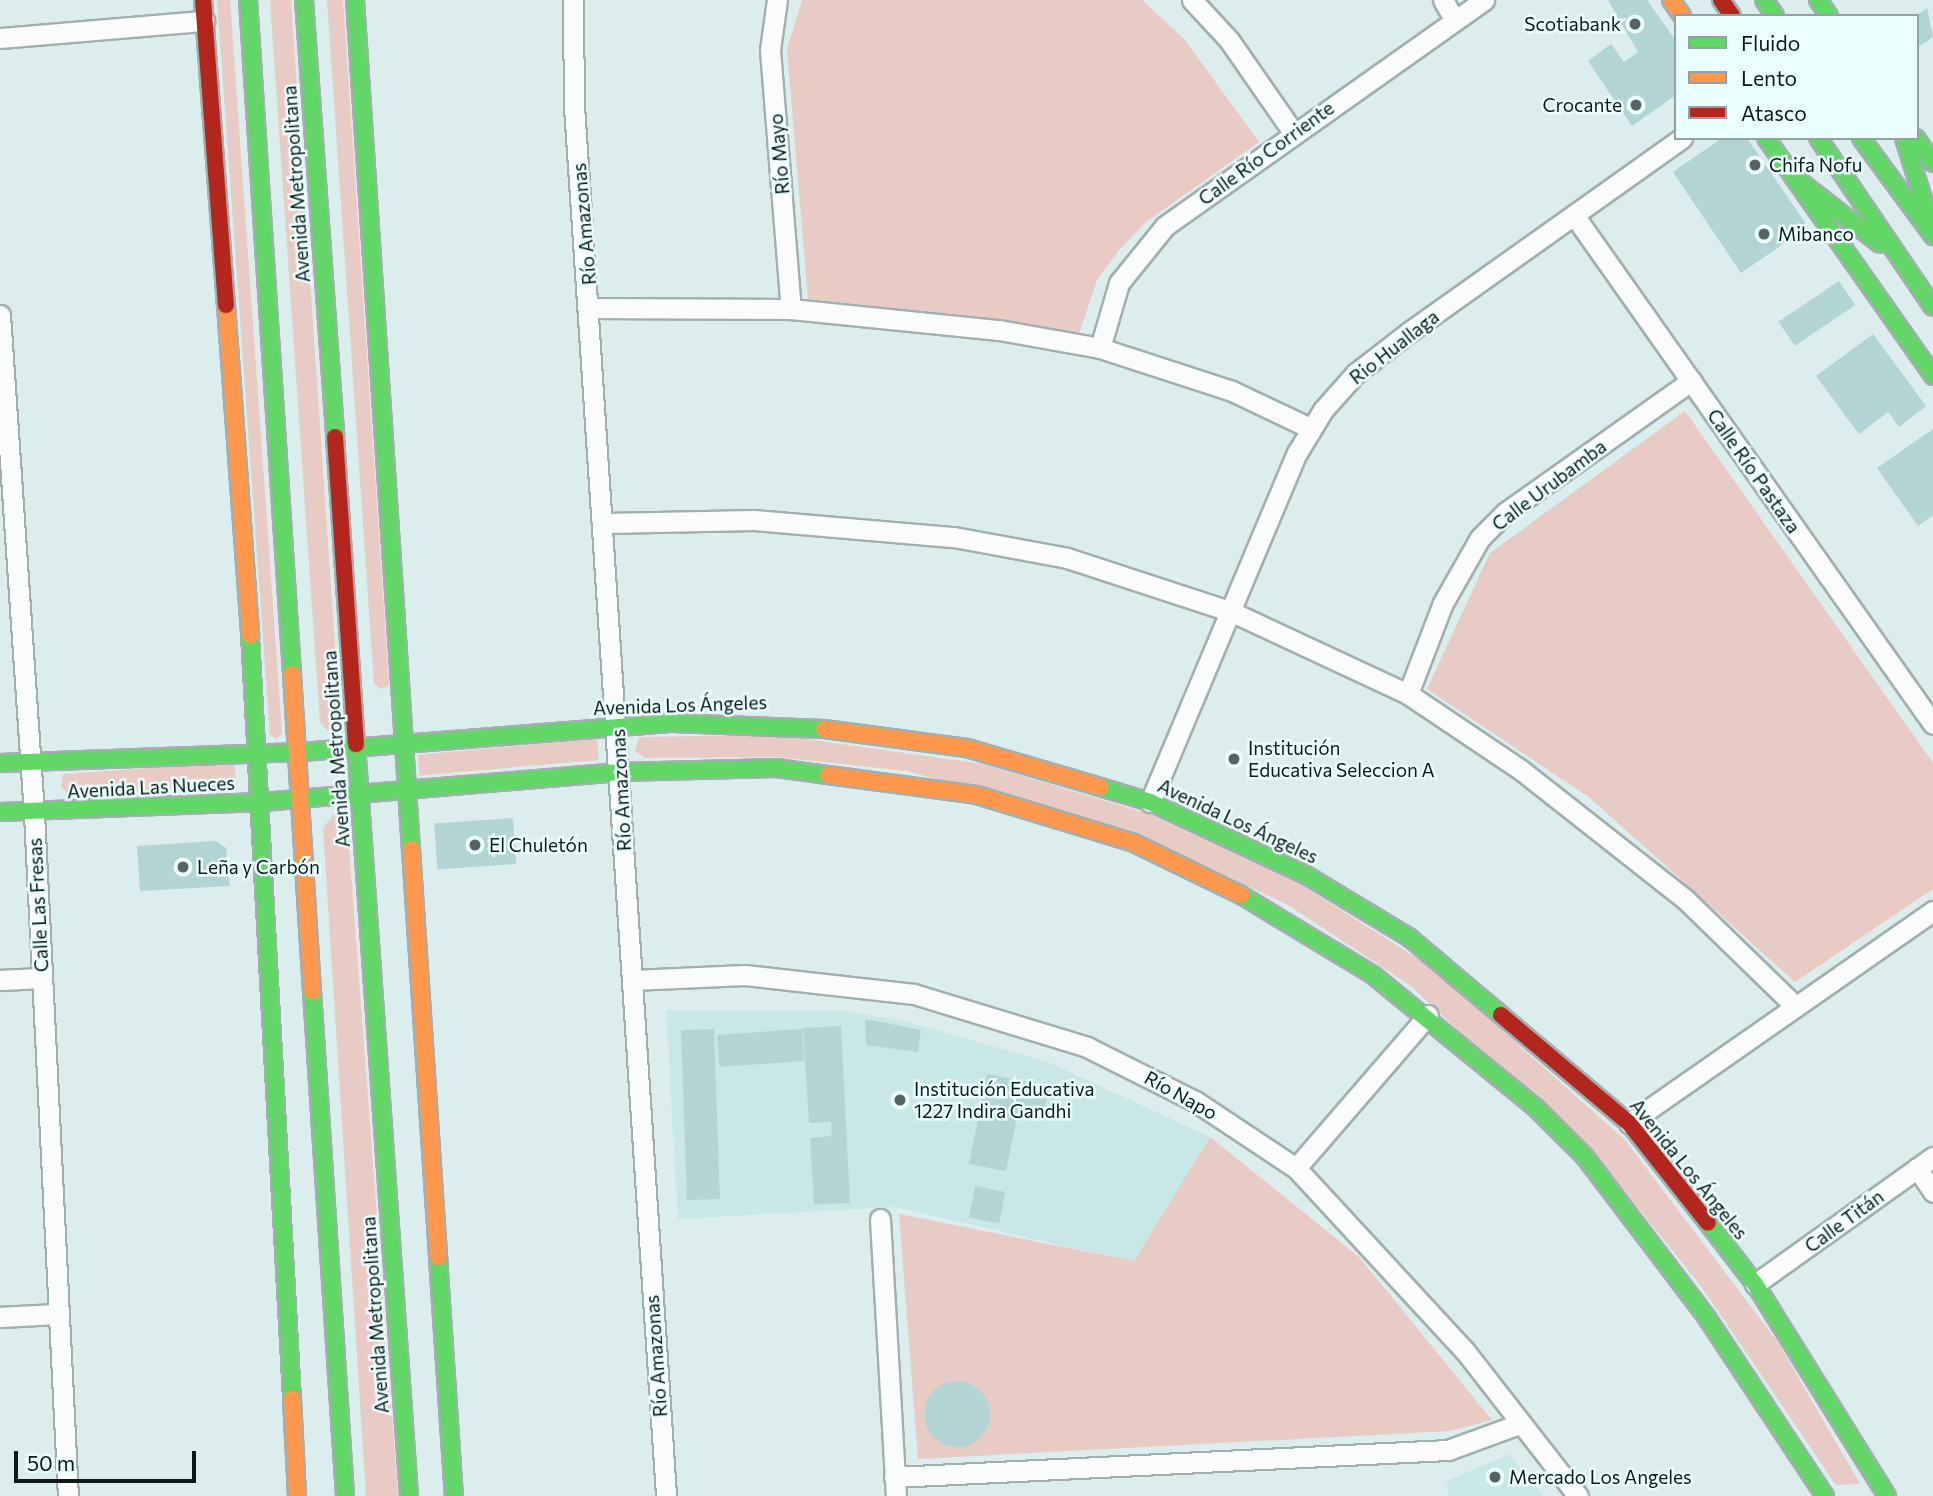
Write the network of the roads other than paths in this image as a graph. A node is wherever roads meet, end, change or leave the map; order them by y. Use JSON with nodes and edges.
{"nodes":[{"id":1,"x":203,"y":0,"type":"edge"},
{"id":2,"x":248,"y":0,"type":"edge"},
{"id":3,"x":304,"y":0,"type":"edge"},
{"id":4,"x":355,"y":0,"type":"edge"},
{"id":5,"x":573,"y":0,"type":"edge"},
{"id":6,"x":777,"y":0,"type":"edge"},
{"id":7,"x":1192,"y":0,"type":"edge"},
{"id":8,"x":1443,"y":0,"type":"edge"},
{"id":9,"x":1484,"y":0,"type":"edge"},
{"id":10,"x":1454,"y":19,"type":"junction"},
{"id":11,"x":204,"y":21,"type":"junction"},
{"id":12,"x":0,"y":37,"type":"edge"},
{"id":13,"x":1293,"y":132,"type":"junction"},
{"id":14,"x":1679,"y":140,"type":"edge"},
{"id":15,"x":1767,"y":140,"type":"edge"},
{"id":16,"x":1819,"y":140,"type":"edge"},
{"id":17,"x":1862,"y":140,"type":"edge"},
{"id":18,"x":1905,"y":140,"type":"edge"},
{"id":19,"x":1917,"y":140,"type":"edge"},
{"id":20,"x":1933,"y":163,"type":"edge"},
{"id":21,"x":1793,"y":176,"type":"junction"},
{"id":22,"x":1576,"y":218,"type":"junction"},
{"id":23,"x":1933,"y":229,"type":"edge"},
{"id":24,"x":1933,"y":236,"type":"edge"},
{"id":25,"x":1903,"y":262,"type":"junction"},
{"id":26,"x":1933,"y":307,"type":"edge"},
{"id":27,"x":591,"y":308,"type":"junction"},
{"id":28,"x":792,"y":309,"type":"junction"},
{"id":29,"x":0,"y":315,"type":"edge"},
{"id":30,"x":1100,"y":348,"type":"junction"},
{"id":31,"x":1,"y":368,"type":"edge"},
{"id":32,"x":1933,"y":376,"type":"edge"},
{"id":33,"x":1691,"y":381,"type":"junction"},
{"id":34,"x":1310,"y":428,"type":"junction"},
{"id":35,"x":605,"y":523,"type":"junction"},
{"id":36,"x":1232,"y":612,"type":"junction"},
{"id":37,"x":1408,"y":694,"type":"junction"},
{"id":38,"x":1933,"y":724,"type":"edge"},
{"id":39,"x":617,"y":726,"type":"junction"},
{"id":40,"x":402,"y":742,"type":"junction"},
{"id":41,"x":357,"y":747,"type":"junction"},
{"id":42,"x":301,"y":752,"type":"junction"},
{"id":43,"x":259,"y":754,"type":"junction"},
{"id":44,"x":0,"y":763,"type":"edge"},
{"id":45,"x":30,"y":764,"type":"junction"},
{"id":46,"x":620,"y":772,"type":"junction"},
{"id":47,"x":405,"y":789,"type":"junction"},
{"id":48,"x":361,"y":794,"type":"junction"},
{"id":49,"x":304,"y":798,"type":"junction"},
{"id":50,"x":262,"y":802,"type":"junction"},
{"id":51,"x":1150,"y":802,"type":"junction"},
{"id":52,"x":0,"y":812,"type":"edge"},
{"id":53,"x":34,"y":814,"type":"junction"},
{"id":54,"x":1933,"y":911,"type":"edge"},
{"id":55,"x":42,"y":978,"type":"junction"},
{"id":56,"x":0,"y":980,"type":"edge"},
{"id":57,"x":632,"y":980,"type":"junction"},
{"id":58,"x":1796,"y":1006,"type":"junction"},
{"id":59,"x":1428,"y":1015,"type":"junction"},
{"id":60,"x":1629,"y":1123,"type":"junction"},
{"id":61,"x":1933,"y":1157,"type":"edge"},
{"id":62,"x":1296,"y":1168,"type":"junction"},
{"id":63,"x":1917,"y":1168,"type":"junction"},
{"id":64,"x":1933,"y":1192,"type":"edge"},
{"id":65,"x":880,"y":1219,"type":"dead end"},
{"id":66,"x":1755,"y":1284,"type":"junction"},
{"id":67,"x":56,"y":1314,"type":"junction"},
{"id":68,"x":0,"y":1317,"type":"edge"},
{"id":69,"x":1519,"y":1424,"type":"junction"},
{"id":70,"x":895,"y":1486,"type":"edge"},
{"id":71,"x":1880,"y":1494,"type":"edge"},
{"id":72,"x":68,"y":1496,"type":"edge"},
{"id":73,"x":297,"y":1496,"type":"edge"},
{"id":74,"x":345,"y":1496,"type":"edge"},
{"id":75,"x":409,"y":1496,"type":"edge"},
{"id":76,"x":454,"y":1496,"type":"edge"},
{"id":77,"x":666,"y":1496,"type":"edge"},
{"id":78,"x":1578,"y":1496,"type":"edge"},
{"id":79,"x":1825,"y":1496,"type":"edge"}],
"edges":[{"from":1,"to":11,"type":"street"},
{"from":2,"to":42,"type":"street","name":"Avenida Metropolitana"},
{"from":3,"to":41,"type":"street","name":"Avenida Metropolitana"},
{"from":4,"to":40,"type":"street"},
{"from":5,"to":27,"type":"street","name":"Río Amazonas"},
{"from":6,"to":28,"type":"street","name":"Río Mayo"},
{"from":7,"to":13,"type":"street"},
{"from":8,"to":10,"type":"street"},
{"from":9,"to":10,"type":"street","name":"Calle Río Corriente"},
{"from":10,"to":13,"type":"street","name":"Calle Río Corriente"},
{"from":11,"to":12,"type":"street"},
{"from":11,"to":43,"type":"street"},
{"from":13,"to":30,"type":"street","name":"Calle Río Corriente"},
{"from":14,"to":22,"type":"street","name":"Rio Huallaga"},
{"from":15,"to":21,"type":"street"},
{"from":16,"to":25,"type":"street"},
{"from":17,"to":24,"type":"street"},
{"from":18,"to":23,"type":"street"},
{"from":19,"to":20,"type":"street"},
{"from":21,"to":25,"type":"street"},
{"from":21,"to":32,"type":"street"},
{"from":22,"to":33,"type":"street","name":"Calle Río Pastaza"},
{"from":22,"to":34,"type":"street","name":"Rio Huallaga"},
{"from":25,"to":26,"type":"street"},
{"from":27,"to":28,"type":"street"},
{"from":27,"to":35,"type":"street","name":"Río Amazonas"},
{"from":28,"to":30,"type":"street"},
{"from":29,"to":31,"type":"street","name":"Calle Las Fresas"},
{"from":30,"to":34,"type":"street"},
{"from":31,"to":45,"type":"street","name":"Calle Las Fresas"},
{"from":33,"to":37,"type":"street","name":"Calle Urubamba"},
{"from":33,"to":38,"type":"street","name":"Calle Río Pastaza"},
{"from":34,"to":36,"type":"street","name":"Rio Huallaga"},
{"from":35,"to":36,"type":"street"},
{"from":35,"to":39,"type":"street","name":"Río Amazonas"},
{"from":36,"to":37,"type":"street"},
{"from":36,"to":51,"type":"street","name":"Rio Huallaga"},
{"from":37,"to":58,"type":"street"},
{"from":39,"to":40,"type":"street","name":"Avenida Los Ángeles"},
{"from":39,"to":46,"type":"street","name":"Río Amazonas"},
{"from":39,"to":51,"type":"street","name":"Avenida Los Ángeles"},
{"from":40,"to":41,"type":"street","name":"Avenida Los Ángeles"},
{"from":40,"to":47,"type":"street"},
{"from":41,"to":42,"type":"street","name":"Avenida Los Ángeles"},
{"from":41,"to":48,"type":"street","name":"Avenida Metropolitana"},
{"from":42,"to":43,"type":"street","name":"Avenida Las Nueces"},
{"from":42,"to":49,"type":"street","name":"Avenida Metropolitana"},
{"from":43,"to":45,"type":"street","name":"Avenida Las Nueces"},
{"from":43,"to":50,"type":"street"},
{"from":44,"to":45,"type":"street","name":"Avenida Las Nueces"},
{"from":45,"to":53,"type":"street","name":"Calle Las Fresas"},
{"from":46,"to":47,"type":"street"},
{"from":46,"to":57,"type":"street","name":"Río Amazonas"},
{"from":46,"to":59,"type":"street"},
{"from":47,"to":48,"type":"street"},
{"from":47,"to":76,"type":"street"},
{"from":48,"to":49,"type":"street"},
{"from":48,"to":75,"type":"street","name":"Avenida Metropolitana"},
{"from":49,"to":50,"type":"street","name":"Avenida Las Nueces"},
{"from":49,"to":74,"type":"street","name":"Avenida Metropolitana"},
{"from":50,"to":53,"type":"street","name":"Avenida Las Nueces"},
{"from":50,"to":73,"type":"street"},
{"from":51,"to":60,"type":"street","name":"Avenida Los Ángeles"},
{"from":52,"to":53,"type":"street","name":"Avenida Las Nueces"},
{"from":53,"to":55,"type":"street","name":"Calle Las Fresas"},
{"from":54,"to":58,"type":"street"},
{"from":55,"to":56,"type":"street"},
{"from":55,"to":67,"type":"street","name":"Calle Las Fresas"},
{"from":57,"to":62,"type":"street","name":"Río Napo"},
{"from":57,"to":77,"type":"street","name":"Río Amazonas"},
{"from":58,"to":60,"type":"street"},
{"from":59,"to":62,"type":"street"},
{"from":59,"to":79,"type":"street"},
{"from":60,"to":66,"type":"street","name":"Avenida Los Ángeles"},
{"from":61,"to":63,"type":"street","name":"Calle Titán"},
{"from":62,"to":69,"type":"street","name":"Río Napo"},
{"from":63,"to":64,"type":"street"},
{"from":63,"to":66,"type":"street","name":"Calle Titán"},
{"from":65,"to":70,"type":"street"},
{"from":66,"to":71,"type":"street","name":"Avenida Los Ángeles"},
{"from":67,"to":68,"type":"street"},
{"from":67,"to":72,"type":"street","name":"Calle Las Fresas"},
{"from":69,"to":70,"type":"street"},
{"from":69,"to":78,"type":"street","name":"Río Napo"}]}
